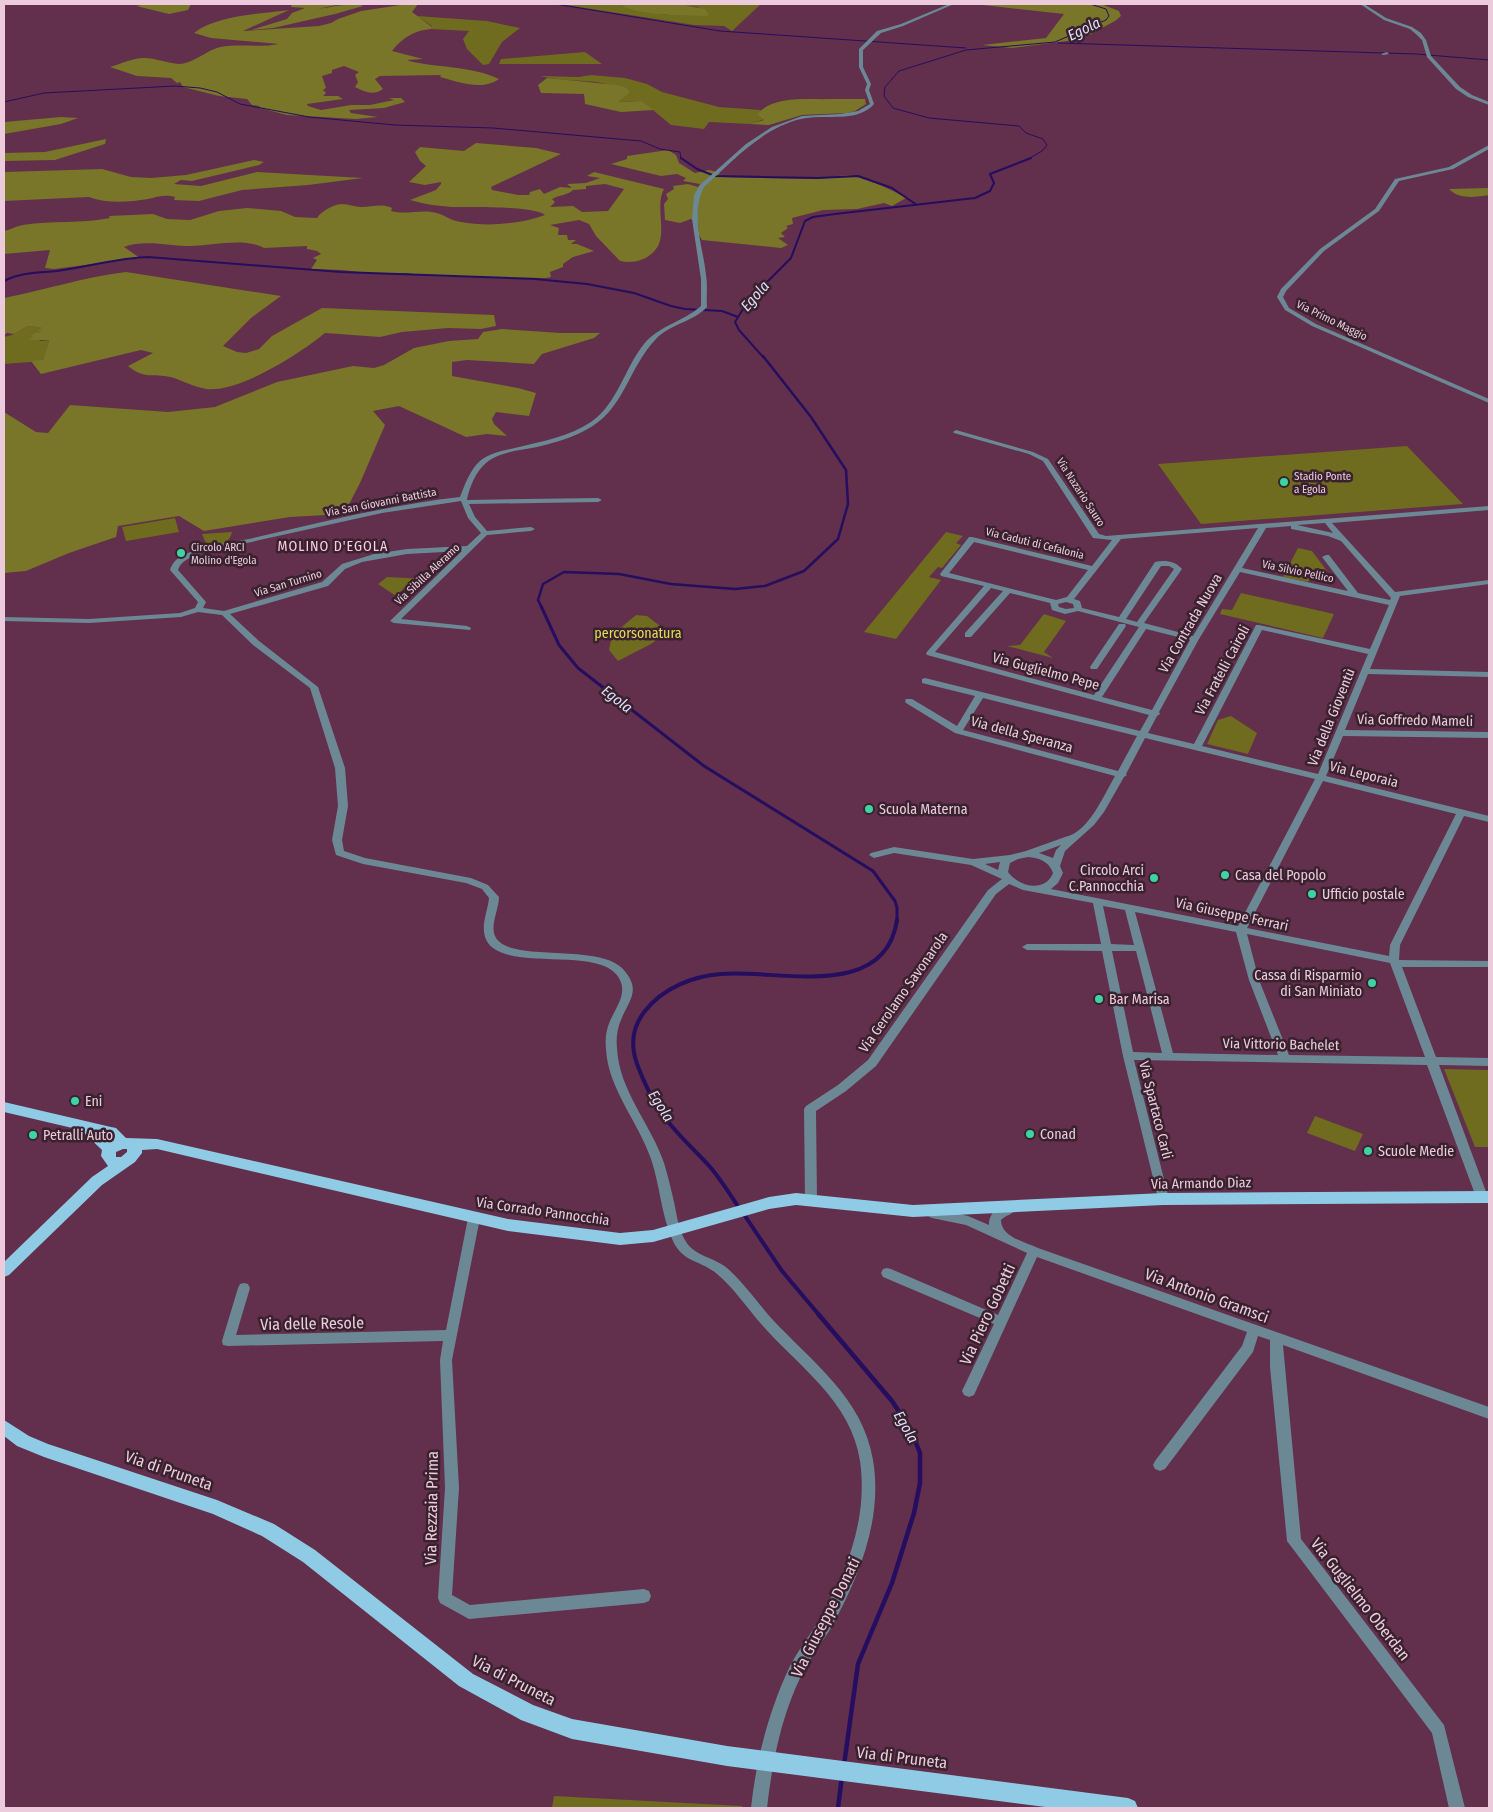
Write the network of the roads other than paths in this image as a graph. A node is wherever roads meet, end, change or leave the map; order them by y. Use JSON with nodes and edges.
{"nodes":[{"id":1,"x":952,"y":4,"type":"edge"},
{"id":2,"x":1362,"y":4,"type":"edge"},
{"id":3,"x":1489,"y":104,"type":"edge"},
{"id":4,"x":1489,"y":147,"type":"edge"},
{"id":5,"x":1489,"y":401,"type":"edge"},
{"id":6,"x":956,"y":432,"type":"dead end"},
{"id":7,"x":464,"y":500,"type":"junction"},
{"id":8,"x":598,"y":500,"type":"dead end"},
{"id":9,"x":1489,"y":508,"type":"edge"},
{"id":10,"x":1326,"y":520,"type":"junction"},
{"id":11,"x":1281,"y":524,"type":"junction"},
{"id":12,"x":1264,"y":525,"type":"junction"},
{"id":13,"x":531,"y":529,"type":"dead end"},
{"id":14,"x":485,"y":533,"type":"junction"},
{"id":15,"x":1118,"y":539,"type":"junction"},
{"id":16,"x":1344,"y":541,"type":"junction"},
{"id":17,"x":471,"y":548,"type":"junction"},
{"id":18,"x":1326,"y":557,"type":"dead end"},
{"id":19,"x":1093,"y":569,"type":"junction"},
{"id":20,"x":1237,"y":569,"type":"junction"},
{"id":21,"x":1489,"y":582,"type":"edge"},
{"id":22,"x":989,"y":585,"type":"junction"},
{"id":23,"x":1008,"y":590,"type":"junction"},
{"id":24,"x":1355,"y":595,"type":"junction"},
{"id":25,"x":1070,"y":599,"type":"junction"},
{"id":26,"x":1394,"y":600,"type":"junction"},
{"id":27,"x":1055,"y":602,"type":"junction"},
{"id":28,"x":1078,"y":609,"type":"junction"},
{"id":29,"x":198,"y":610,"type":"junction"},
{"id":30,"x":965,"y":612,"type":"junction"},
{"id":31,"x":224,"y":613,"type":"junction"},
{"id":32,"x":984,"y":617,"type":"junction"},
{"id":33,"x":4,"y":620,"type":"edge"},
{"id":34,"x":1121,"y":623,"type":"junction"},
{"id":35,"x":1142,"y":625,"type":"junction"},
{"id":36,"x":467,"y":628,"type":"dead end"},
{"id":37,"x":968,"y":635,"type":"dead end"},
{"id":38,"x":1196,"y":639,"type":"junction"},
{"id":39,"x":1106,"y":650,"type":"junction"},
{"id":40,"x":1372,"y":652,"type":"junction"},
{"id":41,"x":1125,"y":655,"type":"junction"},
{"id":42,"x":1094,"y":667,"type":"dead end"},
{"id":43,"x":1365,"y":671,"type":"junction"},
{"id":44,"x":1489,"y":675,"type":"edge"},
{"id":45,"x":925,"y":681,"type":"dead end"},
{"id":46,"x":981,"y":694,"type":"junction"},
{"id":47,"x":1096,"y":699,"type":"junction"},
{"id":48,"x":909,"y":701,"type":"dead end"},
{"id":49,"x":1156,"y":714,"type":"junction"},
{"id":50,"x":958,"y":731,"type":"junction"},
{"id":51,"x":1341,"y":733,"type":"junction"},
{"id":52,"x":1144,"y":735,"type":"junction"},
{"id":53,"x":1489,"y":735,"type":"edge"},
{"id":54,"x":1196,"y":748,"type":"junction"},
{"id":55,"x":1122,"y":775,"type":"junction"},
{"id":56,"x":1321,"y":777,"type":"junction"},
{"id":57,"x":1461,"y":812,"type":"junction"},
{"id":58,"x":1489,"y":819,"type":"edge"},
{"id":59,"x":1080,"y":833,"type":"junction"},
{"id":60,"x":1028,"y":854,"type":"junction"},
{"id":61,"x":874,"y":855,"type":"dead end"},
{"id":62,"x":1010,"y":858,"type":"junction"},
{"id":63,"x":973,"y":862,"type":"junction"},
{"id":64,"x":1055,"y":866,"type":"junction"},
{"id":65,"x":1058,"y":877,"type":"junction"},
{"id":66,"x":1006,"y":878,"type":"junction"},
{"id":67,"x":1036,"y":889,"type":"junction"},
{"id":68,"x":1064,"y":894,"type":"junction"},
{"id":69,"x":1097,"y":900,"type":"junction"},
{"id":70,"x":1129,"y":907,"type":"junction"},
{"id":71,"x":1240,"y":930,"type":"junction"},
{"id":72,"x":1026,"y":946,"type":"dead end"},
{"id":73,"x":1106,"y":948,"type":"junction"},
{"id":74,"x":1140,"y":948,"type":"junction"},
{"id":75,"x":1395,"y":962,"type":"junction"},
{"id":76,"x":1489,"y":964,"type":"edge"},
{"id":77,"x":1128,"y":1056,"type":"junction"},
{"id":78,"x":1169,"y":1057,"type":"junction"},
{"id":79,"x":1285,"y":1059,"type":"junction"},
{"id":80,"x":1433,"y":1062,"type":"junction"},
{"id":81,"x":1489,"y":1062,"type":"edge"},
{"id":82,"x":4,"y":1107,"type":"edge"},
{"id":83,"x":122,"y":1152,"type":"junction"},
{"id":84,"x":1486,"y":1197,"type":"edge"},
{"id":85,"x":1162,"y":1199,"type":"junction"},
{"id":86,"x":811,"y":1200,"type":"junction"},
{"id":87,"x":1023,"y":1205,"type":"junction"},
{"id":88,"x":953,"y":1210,"type":"junction"},
{"id":89,"x":913,"y":1211,"type":"junction"},
{"id":90,"x":474,"y":1218,"type":"junction"},
{"id":91,"x":674,"y":1231,"type":"junction"},
{"id":92,"x":1004,"y":1237,"type":"junction"},
{"id":93,"x":1034,"y":1251,"type":"junction"},
{"id":94,"x":4,"y":1271,"type":"edge"},
{"id":95,"x":887,"y":1273,"type":"dead end"},
{"id":96,"x":244,"y":1288,"type":"dead end"},
{"id":97,"x":1002,"y":1322,"type":"junction"},
{"id":98,"x":1254,"y":1330,"type":"junction"},
{"id":99,"x":452,"y":1335,"type":"junction"},
{"id":100,"x":1276,"y":1338,"type":"junction"},
{"id":101,"x":969,"y":1392,"type":"dead end"},
{"id":102,"x":1489,"y":1413,"type":"edge"},
{"id":103,"x":4,"y":1427,"type":"edge"},
{"id":104,"x":1160,"y":1465,"type":"dead end"},
{"id":105,"x":644,"y":1596,"type":"dead end"},
{"id":106,"x":759,"y":1808,"type":"edge"},
{"id":107,"x":1128,"y":1808,"type":"edge"},
{"id":108,"x":1457,"y":1808,"type":"edge"}],
"edges":[{"from":1,"to":7,"type":"street"},
{"from":2,"to":3,"type":"street"},
{"from":4,"to":5,"type":"street","name":"Via Primo Maggio"},
{"from":6,"to":15,"type":"street","name":"Via Nazario Sauro"},
{"from":7,"to":8,"type":"street","name":"Via San Giovanni Battista"},
{"from":7,"to":14,"type":"street"},
{"from":7,"to":29,"type":"street","name":"Via San Giovanni Battista"},
{"from":9,"to":10,"type":"street","name":"Via Nazario Sauro"},
{"from":10,"to":11,"type":"street","name":"Via Nazario Sauro"},
{"from":10,"to":16,"type":"street"},
{"from":11,"to":12,"type":"street","name":"Via Nazario Sauro"},
{"from":11,"to":16,"type":"street","name":"Via Nazario Sauro"},
{"from":12,"to":15,"type":"street","name":"Via Nazario Sauro"},
{"from":12,"to":20,"type":"street","name":"Via Contrada Nuova"},
{"from":13,"to":14,"type":"street"},
{"from":14,"to":17,"type":"street","name":"Via Sibilla Aleramo"},
{"from":15,"to":19,"type":"street"},
{"from":16,"to":26,"type":"street"},
{"from":17,"to":31,"type":"street","name":"Via San Turnino"},
{"from":17,"to":36,"type":"street","name":"Via Sibilla Aleramo"},
{"from":18,"to":24,"type":"street","name":"Via Silvio Pellico"},
{"from":19,"to":22,"type":"street","name":"Via Caduti di Cefalonia"},
{"from":19,"to":25,"type":"street"},
{"from":20,"to":24,"type":"street","name":"Via Silvio Pellico"},
{"from":20,"to":38,"type":"street","name":"Via Contrada Nuova"},
{"from":21,"to":26,"type":"street"},
{"from":22,"to":23,"type":"street"},
{"from":22,"to":30,"type":"street"},
{"from":23,"to":27,"type":"street"},
{"from":23,"to":32,"type":"street"},
{"from":24,"to":26,"type":"street","name":"Via Silvio Pellico"},
{"from":25,"to":27,"type":"street"},
{"from":25,"to":28,"type":"street"},
{"from":26,"to":40,"type":"street","name":"Via della Gioventù"},
{"from":27,"to":28,"type":"street"},
{"from":28,"to":34,"type":"street"},
{"from":29,"to":31,"type":"street"},
{"from":29,"to":33,"type":"street"},
{"from":30,"to":32,"type":"street"},
{"from":30,"to":47,"type":"street","name":"Via Guglielmo Pepe"},
{"from":31,"to":91,"type":"street"},
{"from":32,"to":37,"type":"street"},
{"from":34,"to":35,"type":"street"},
{"from":34,"to":35,"type":"street"},
{"from":34,"to":39,"type":"street"},
{"from":35,"to":38,"type":"street"},
{"from":35,"to":41,"type":"street"},
{"from":38,"to":49,"type":"street","name":"Via Contrada Nuova"},
{"from":39,"to":41,"type":"street"},
{"from":39,"to":42,"type":"street"},
{"from":40,"to":43,"type":"street","name":"Via della Gioventù"},
{"from":40,"to":54,"type":"street","name":"Via Fratelli Cairoli"},
{"from":41,"to":47,"type":"street"},
{"from":43,"to":44,"type":"street"},
{"from":43,"to":51,"type":"street","name":"Via della Gioventù"},
{"from":45,"to":46,"type":"street","name":"Via Leporaia"},
{"from":46,"to":50,"type":"street","name":"Via della Speranza"},
{"from":46,"to":52,"type":"street","name":"Via Leporaia"},
{"from":47,"to":49,"type":"street","name":"Via Guglielmo Pepe"},
{"from":48,"to":50,"type":"street"},
{"from":49,"to":52,"type":"street","name":"Via Contrada Nuova"},
{"from":50,"to":55,"type":"street","name":"Via della Speranza"},
{"from":51,"to":53,"type":"street","name":"Via Goffredo Mameli"},
{"from":51,"to":56,"type":"street","name":"Via della Gioventù"},
{"from":52,"to":54,"type":"street","name":"Via Leporaia"},
{"from":52,"to":55,"type":"street"},
{"from":54,"to":56,"type":"street","name":"Via Leporaia"},
{"from":55,"to":59,"type":"street"},
{"from":56,"to":57,"type":"street","name":"Via Leporaia"},
{"from":56,"to":71,"type":"street","name":"Via della Gioventù"},
{"from":57,"to":58,"type":"street","name":"Via Leporaia"},
{"from":57,"to":75,"type":"street"},
{"from":59,"to":60,"type":"street"},
{"from":59,"to":64,"type":"street"},
{"from":60,"to":62,"type":"street"},
{"from":60,"to":64,"type":"street"},
{"from":61,"to":63,"type":"street"},
{"from":62,"to":63,"type":"street"},
{"from":62,"to":66,"type":"street"},
{"from":63,"to":66,"type":"street"},
{"from":64,"to":65,"type":"street"},
{"from":65,"to":67,"type":"street"},
{"from":65,"to":68,"type":"street"},
{"from":66,"to":67,"type":"street"},
{"from":66,"to":86,"type":"street","name":"Via Gerolamo Savonarola"},
{"from":67,"to":68,"type":"street","name":"Via Giuseppe Ferrari"},
{"from":68,"to":69,"type":"street","name":"Via Giuseppe Ferrari"},
{"from":69,"to":70,"type":"street","name":"Via Giuseppe Ferrari"},
{"from":69,"to":73,"type":"street","name":"Via Spartaco Carli"},
{"from":70,"to":71,"type":"street","name":"Via Giuseppe Ferrari"},
{"from":70,"to":74,"type":"street"},
{"from":71,"to":75,"type":"street","name":"Via Giuseppe Ferrari"},
{"from":71,"to":79,"type":"street"},
{"from":72,"to":73,"type":"street"},
{"from":73,"to":74,"type":"street"},
{"from":73,"to":77,"type":"street","name":"Via Spartaco Carli"},
{"from":74,"to":78,"type":"street"},
{"from":75,"to":76,"type":"street","name":"Via Giuseppe Ferrari"},
{"from":75,"to":80,"type":"street"},
{"from":77,"to":78,"type":"street","name":"Via Vittorio Bachelet"},
{"from":77,"to":85,"type":"street","name":"Via Spartaco Carli"},
{"from":78,"to":79,"type":"street","name":"Via Vittorio Bachelet"},
{"from":79,"to":80,"type":"street","name":"Via Vittorio Bachelet"},
{"from":80,"to":81,"type":"street","name":"Via Vittorio Bachelet"},
{"from":80,"to":84,"type":"street"},
{"from":82,"to":83,"type":"main road"},
{"from":83,"to":90,"type":"main road","name":"Via Corrado Pannocchia"},
{"from":83,"to":94,"type":"main road"},
{"from":84,"to":85,"type":"main road","name":"Via Armando Diaz"},
{"from":85,"to":87,"type":"main road","name":"Via Armando Diaz"},
{"from":86,"to":89,"type":"main road","name":"Via Corrado Pannocchia"},
{"from":86,"to":91,"type":"main road","name":"Via Corrado Pannocchia"},
{"from":87,"to":88,"type":"main road","name":"Via Armando Diaz"},
{"from":87,"to":92,"type":"street"},
{"from":88,"to":89,"type":"main road","name":"Via Armando Diaz"},
{"from":88,"to":92,"type":"street"},
{"from":89,"to":92,"type":"street","name":"Via Antonio Gramsci"},
{"from":90,"to":91,"type":"main road","name":"Via Corrado Pannocchia"},
{"from":90,"to":99,"type":"street","name":"Via Rezzaia Prima"},
{"from":91,"to":106,"type":"street","name":"Via Giuseppe Donati"},
{"from":92,"to":93,"type":"street","name":"Via Antonio Gramsci"},
{"from":93,"to":97,"type":"street","name":"Via Piero Gobetti"},
{"from":93,"to":98,"type":"street","name":"Via Antonio Gramsci"},
{"from":95,"to":97,"type":"street"},
{"from":96,"to":99,"type":"street","name":"Via delle Resole"},
{"from":97,"to":101,"type":"street","name":"Via Piero Gobetti"},
{"from":98,"to":100,"type":"street","name":"Via Antonio Gramsci"},
{"from":98,"to":104,"type":"street"},
{"from":99,"to":105,"type":"street","name":"Via Rezzaia Prima"},
{"from":100,"to":102,"type":"street","name":"Via Antonio Gramsci"},
{"from":100,"to":108,"type":"street","name":"Via Guglielmo Oberdan"},
{"from":103,"to":107,"type":"main road","name":"Via di Pruneta"}]}
